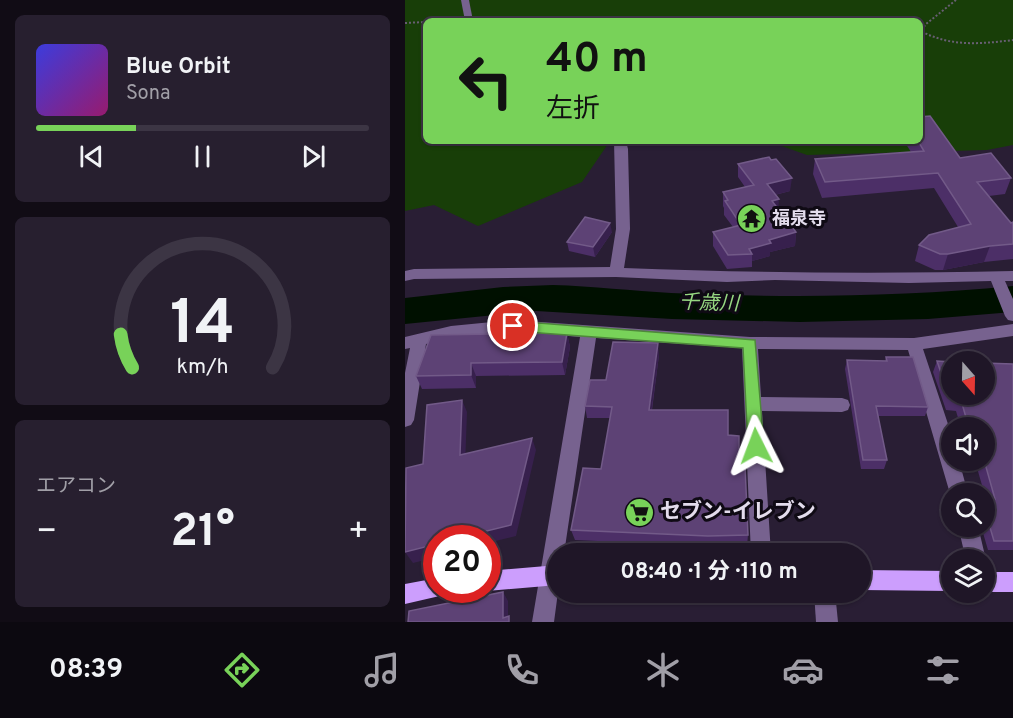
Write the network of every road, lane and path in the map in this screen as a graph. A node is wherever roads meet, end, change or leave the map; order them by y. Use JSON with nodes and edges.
{"nodes":[{"id":1,"x":465,"y":0,"type":"edge"},
{"id":2,"x":956,"y":0,"type":"edge"},
{"id":3,"x":468,"y":18,"type":"edge"},
{"id":4,"x":423,"y":22,"type":"edge"},
{"id":5,"x":405,"y":23,"type":"edge"},
{"id":6,"x":923,"y":28,"type":"edge"},
{"id":7,"x":923,"y":32,"type":"edge"},
{"id":8,"x":1013,"y":40,"type":"edge"},
{"id":9,"x":621,"y":144,"type":"edge"},
{"id":10,"x":617,"y":272,"type":"junction"},
{"id":11,"x":405,"y":276,"type":"edge"},
{"id":12,"x":996,"y":276,"type":"junction"},
{"id":13,"x":1013,"y":276,"type":"edge"},
{"id":14,"x":1013,"y":316,"type":"edge"},
{"id":15,"x":1013,"y":330,"type":"edge"},
{"id":16,"x":589,"y":331,"type":"junction"},
{"id":17,"x":412,"y":341,"type":"edge"},
{"id":18,"x":750,"y":344,"type":"junction"},
{"id":19,"x":914,"y":344,"type":"junction"},
{"id":20,"x":754,"y":404,"type":"junction"},
{"id":21,"x":842,"y":405,"type":"dead end"},
{"id":22,"x":405,"y":420,"type":"edge"},
{"id":23,"x":956,"y":483,"type":"edge"},
{"id":24,"x":559,"y":543,"type":"edge"},
{"id":25,"x":761,"y":543,"type":"edge"},
{"id":26,"x":547,"y":576,"type":"edge"},
{"id":27,"x":501,"y":580,"type":"edge"},
{"id":28,"x":871,"y":580,"type":"edge"},
{"id":29,"x":941,"y":581,"type":"edge"},
{"id":30,"x":995,"y":582,"type":"edge"},
{"id":31,"x":1013,"y":582,"type":"edge"},
{"id":32,"x":423,"y":591,"type":"edge"},
{"id":33,"x":405,"y":594,"type":"edge"},
{"id":34,"x":548,"y":603,"type":"edge"},
{"id":35,"x":825,"y":603,"type":"edge"},
{"id":36,"x":543,"y":622,"type":"edge"},
{"id":37,"x":828,"y":622,"type":"edge"}],
"edges":[{"from":1,"to":3,"type":"street"},
{"from":2,"to":6,"type":"path"},
{"from":4,"to":5,"type":"path"},
{"from":7,"to":8,"type":"path"},
{"from":9,"to":10,"type":"street"},
{"from":10,"to":11,"type":"street"},
{"from":10,"to":12,"type":"street"},
{"from":12,"to":13,"type":"street"},
{"from":12,"to":14,"type":"street"},
{"from":15,"to":19,"type":"street"},
{"from":16,"to":17,"type":"street"},
{"from":16,"to":18,"type":"street"},
{"from":16,"to":24,"type":"street"},
{"from":17,"to":22,"type":"street"},
{"from":18,"to":19,"type":"street"},
{"from":18,"to":20,"type":"street"},
{"from":19,"to":23,"type":"street"},
{"from":20,"to":21,"type":"street"},
{"from":20,"to":25,"type":"street"},
{"from":26,"to":27,"type":"main road"},
{"from":28,"to":29,"type":"main road"},
{"from":30,"to":31,"type":"main road"},
{"from":32,"to":33,"type":"main road"},
{"from":34,"to":36,"type":"street"},
{"from":35,"to":37,"type":"street"}]}
